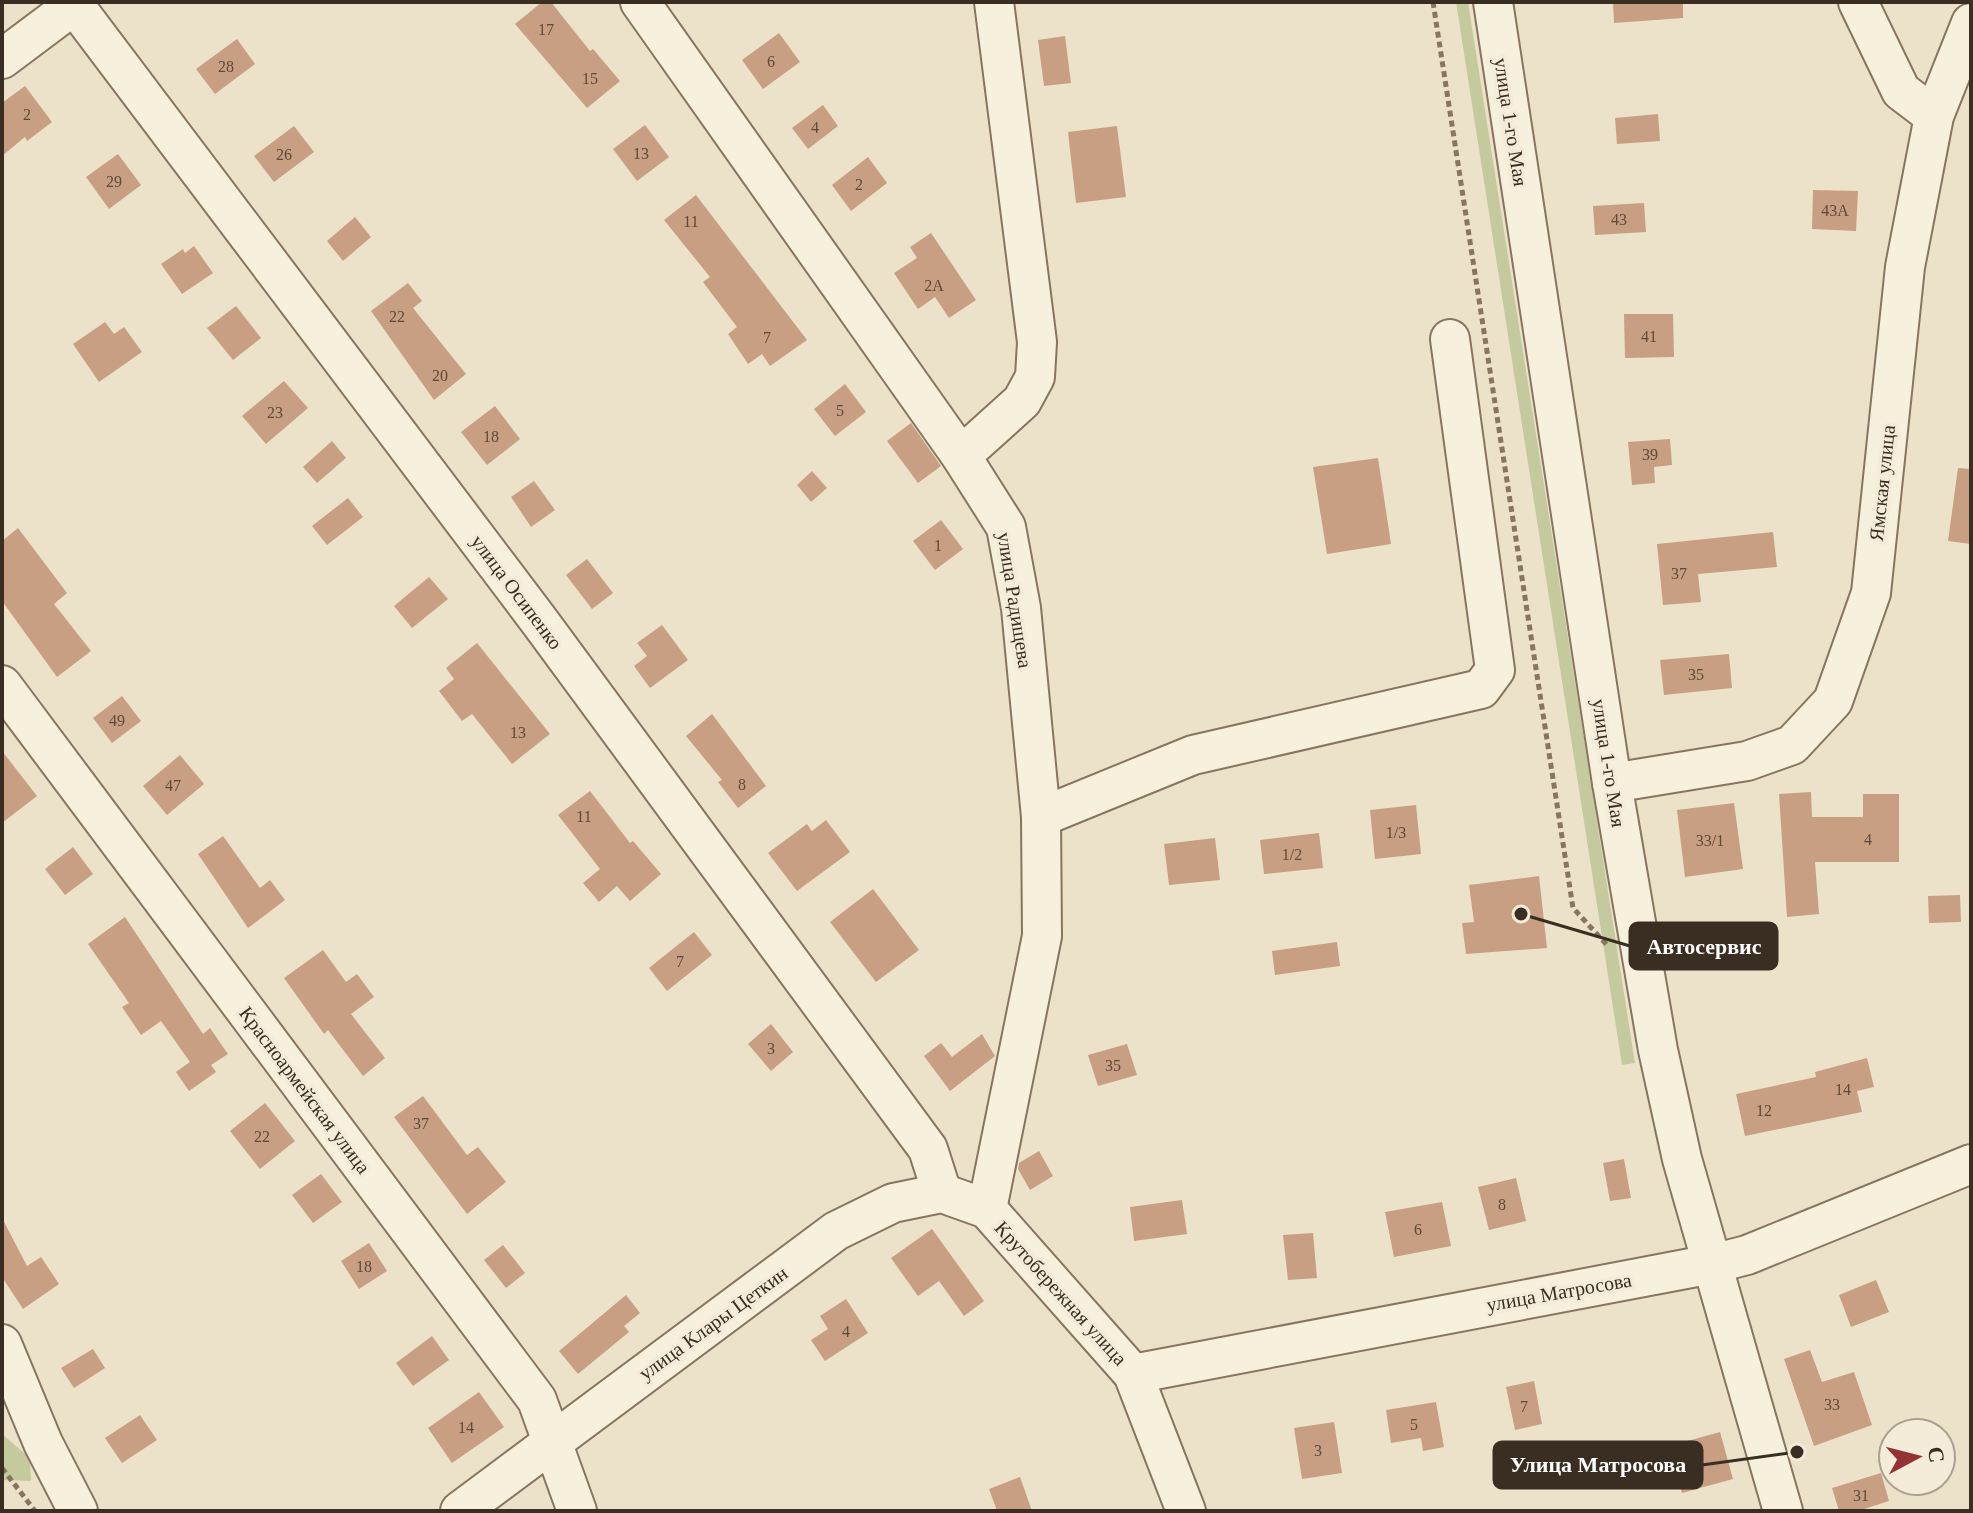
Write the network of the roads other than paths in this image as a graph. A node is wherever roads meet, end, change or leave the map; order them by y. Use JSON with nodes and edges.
{"nodes":[{"id":1,"x":640,"y":2,"type":"edge"},
{"id":2,"x":994,"y":2,"type":"edge"},
{"id":3,"x":1493,"y":2,"type":"edge"},
{"id":4,"x":1858,"y":2,"type":"edge"},
{"id":5,"x":74,"y":3,"type":"edge"},
{"id":6,"x":1971,"y":23,"type":"edge"},
{"id":7,"x":2,"y":59,"type":"edge"},
{"id":8,"x":1934,"y":116,"type":"junction"},
{"id":9,"x":1450,"y":339,"type":"dead end"},
{"id":10,"x":961,"y":456,"type":"junction"},
{"id":11,"x":2,"y":685,"type":"edge"},
{"id":12,"x":1612,"y":783,"type":"junction"},
{"id":13,"x":1041,"y":817,"type":"junction"},
{"id":14,"x":1971,"y":1164,"type":"edge"},
{"id":15,"x":942,"y":1193,"type":"junction"},
{"id":16,"x":987,"y":1209,"type":"junction"},
{"id":17,"x":1712,"y":1264,"type":"junction"},
{"id":18,"x":2,"y":1344,"type":"edge"},
{"id":19,"x":1133,"y":1374,"type":"junction"},
{"id":20,"x":552,"y":1442,"type":"junction"},
{"id":21,"x":78,"y":1511,"type":"edge"},
{"id":22,"x":460,"y":1511,"type":"edge"},
{"id":23,"x":577,"y":1511,"type":"edge"},
{"id":24,"x":1186,"y":1511,"type":"edge"},
{"id":25,"x":1783,"y":1511,"type":"edge"}],
"edges":[{"from":1,"to":10,"type":"street","name":"улица Радищева"},
{"from":2,"to":10,"type":"street"},
{"from":3,"to":12,"type":"street","name":"улица 1-го Мая"},
{"from":4,"to":8,"type":"street"},
{"from":5,"to":7,"type":"street"},
{"from":5,"to":15,"type":"street","name":"улица Осипенко"},
{"from":6,"to":8,"type":"street","name":"Ямская улица"},
{"from":8,"to":12,"type":"street","name":"Ямская улица"},
{"from":9,"to":13,"type":"street"},
{"from":10,"to":13,"type":"street","name":"улица Радищева"},
{"from":11,"to":20,"type":"street","name":"Красноармейская улица"},
{"from":12,"to":17,"type":"street","name":"улица 1-го Мая"},
{"from":13,"to":16,"type":"street","name":"улица Радищева"},
{"from":14,"to":17,"type":"street","name":"улица Матросова"},
{"from":15,"to":16,"type":"street"},
{"from":15,"to":20,"type":"street","name":"улица Клары Цеткин"},
{"from":16,"to":19,"type":"street","name":"Крутобережная улица"},
{"from":17,"to":19,"type":"street","name":"улица Матросова"},
{"from":17,"to":25,"type":"street","name":"улица 1-го Мая"},
{"from":18,"to":21,"type":"street"},
{"from":19,"to":24,"type":"street","name":"Крутобережная улица"},
{"from":20,"to":22,"type":"street","name":"улица Клары Цеткин"},
{"from":20,"to":23,"type":"street","name":"Красноармейская улица"}]}
